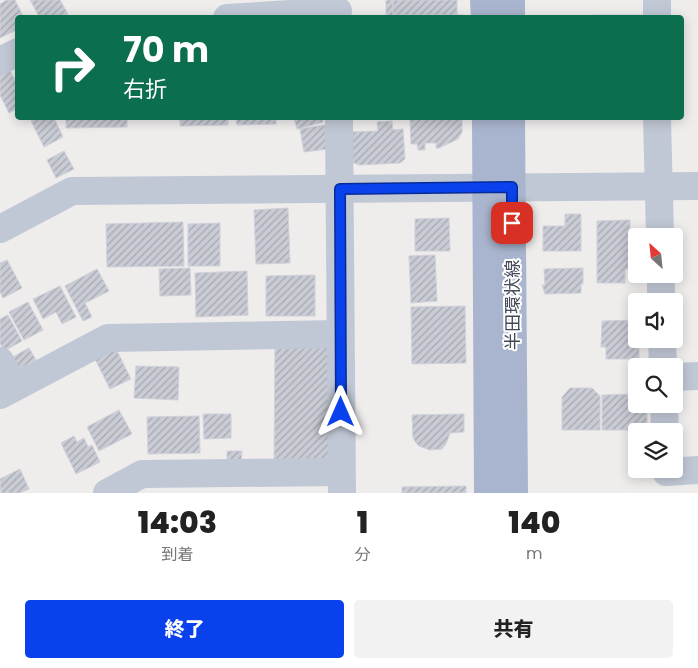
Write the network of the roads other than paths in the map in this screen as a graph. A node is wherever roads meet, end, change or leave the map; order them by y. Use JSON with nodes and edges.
{"nodes":[{"id":1,"x":484,"y":0,"type":"edge"},
{"id":2,"x":511,"y":0,"type":"edge"},
{"id":3,"x":656,"y":0,"type":"edge"},
{"id":4,"x":338,"y":10,"type":"edge"},
{"id":5,"x":268,"y":15,"type":"edge"},
{"id":6,"x":485,"y":15,"type":"edge"},
{"id":7,"x":511,"y":15,"type":"edge"},
{"id":8,"x":657,"y":15,"type":"edge"},
{"id":9,"x":15,"y":54,"type":"edge"},
{"id":10,"x":0,"y":61,"type":"edge"},
{"id":11,"x":339,"y":120,"type":"edge"},
{"id":12,"x":486,"y":120,"type":"edge"},
{"id":13,"x":511,"y":120,"type":"edge"},
{"id":14,"x":658,"y":120,"type":"edge"},
{"id":15,"x":658,"y":187,"type":"junction"},
{"id":16,"x":696,"y":187,"type":"edge"},
{"id":17,"x":499,"y":188,"type":"junction"},
{"id":18,"x":340,"y":189,"type":"junction"},
{"id":19,"x":660,"y":228,"type":"edge"},
{"id":20,"x":0,"y":229,"type":"edge"},
{"id":21,"x":340,"y":334,"type":"junction"},
{"id":22,"x":0,"y":361,"type":"edge"},
{"id":23,"x":698,"y":376,"type":"edge"},
{"id":24,"x":683,"y":377,"type":"edge"},
{"id":25,"x":7,"y":391,"type":"edge"},
{"id":26,"x":698,"y":470,"type":"edge"},
{"id":27,"x":683,"y":474,"type":"edge"},
{"id":28,"x":341,"y":482,"type":"edge"},
{"id":29,"x":107,"y":493,"type":"edge"},
{"id":30,"x":488,"y":493,"type":"edge"},
{"id":31,"x":514,"y":493,"type":"edge"}],
"edges":[{"from":1,"to":6,"type":"main road"},
{"from":2,"to":7,"type":"main road"},
{"from":3,"to":8,"type":"street"},
{"from":4,"to":5,"type":"street"},
{"from":9,"to":10,"type":"street"},
{"from":11,"to":18,"type":"street"},
{"from":12,"to":17,"type":"main road","name":"半田環状線"},
{"from":13,"to":17,"type":"main road","name":"半田環状線"},
{"from":14,"to":15,"type":"street"},
{"from":15,"to":16,"type":"street"},
{"from":15,"to":17,"type":"street"},
{"from":15,"to":19,"type":"street"},
{"from":17,"to":18,"type":"street"},
{"from":17,"to":30,"type":"main road","name":"半田環状線"},
{"from":17,"to":31,"type":"main road","name":"半田環状線"},
{"from":18,"to":20,"type":"street"},
{"from":18,"to":21,"type":"street"},
{"from":21,"to":25,"type":"street"},
{"from":21,"to":28,"type":"street"},
{"from":22,"to":25,"type":"street"},
{"from":23,"to":24,"type":"street"},
{"from":26,"to":27,"type":"street"},
{"from":28,"to":29,"type":"street"}]}
